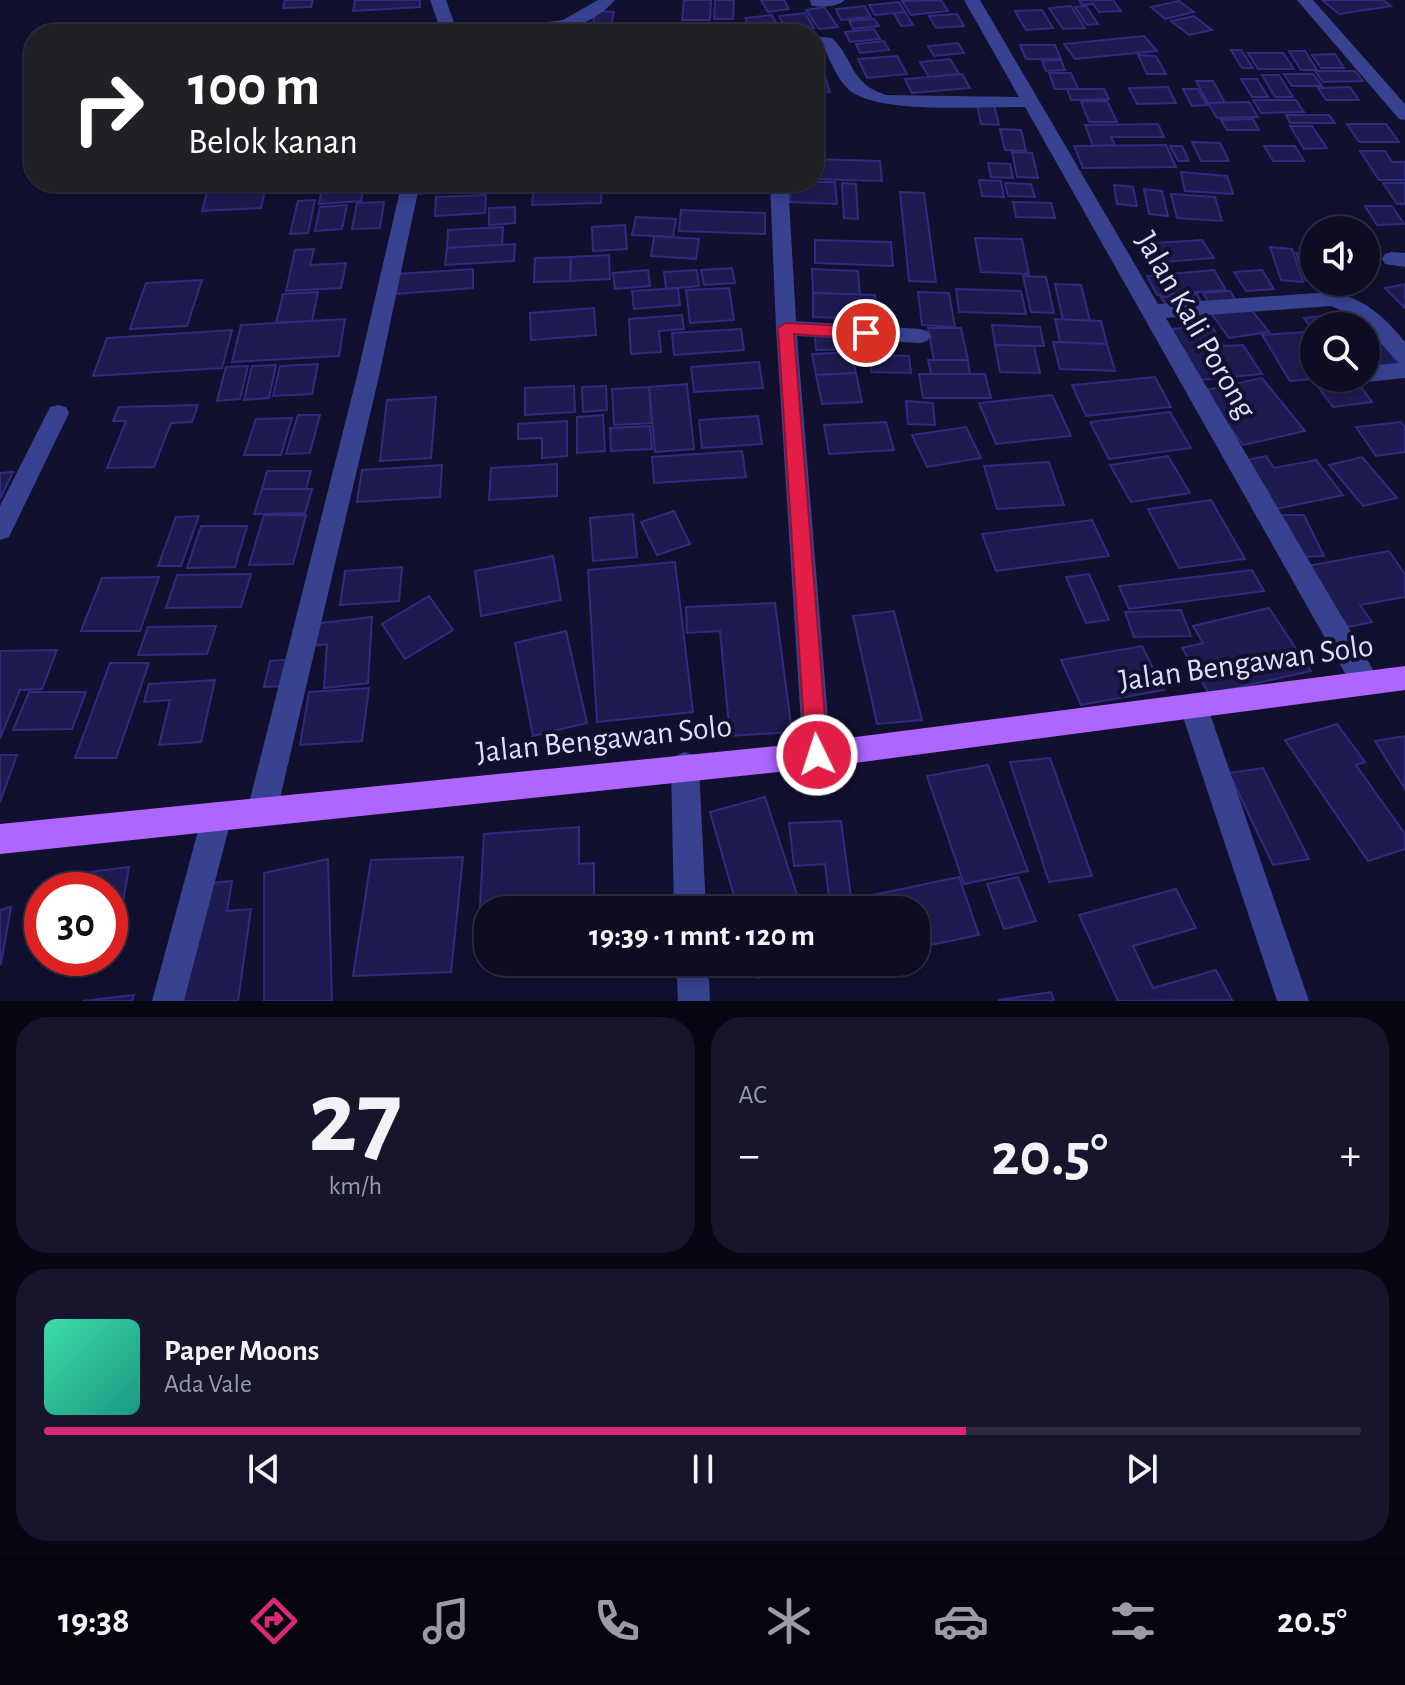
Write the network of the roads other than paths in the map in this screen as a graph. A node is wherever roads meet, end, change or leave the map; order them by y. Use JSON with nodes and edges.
{"nodes":[{"id":1,"x":438,"y":0,"type":"edge"},
{"id":2,"x":607,"y":0,"type":"edge"},
{"id":3,"x":837,"y":0,"type":"edge"},
{"id":4,"x":972,"y":0,"type":"edge"},
{"id":5,"x":1305,"y":0,"type":"edge"},
{"id":6,"x":816,"y":2,"type":"edge"},
{"id":7,"x":446,"y":24,"type":"edge"},
{"id":8,"x":566,"y":24,"type":"edge"},
{"id":9,"x":824,"y":41,"type":"edge"},
{"id":10,"x":1032,"y":102,"type":"junction"},
{"id":11,"x":1405,"y":115,"type":"edge"},
{"id":12,"x":409,"y":192,"type":"edge"},
{"id":13,"x":779,"y":192,"type":"edge"},
{"id":14,"x":1151,"y":312,"type":"junction"},
{"id":15,"x":786,"y":328,"type":"junction"},
{"id":16,"x":920,"y":336,"type":"dead end"},
{"id":17,"x":1405,"y":357,"type":"edge"},
{"id":18,"x":1405,"y":370,"type":"edge"},
{"id":19,"x":1380,"y":373,"type":"edge"},
{"id":20,"x":58,"y":413,"type":"dead end"},
{"id":21,"x":0,"y":530,"type":"edge"},
{"id":22,"x":1405,"y":678,"type":"edge"},
{"id":23,"x":1365,"y":682,"type":"junction"},
{"id":24,"x":1194,"y":708,"type":"junction"},
{"id":25,"x":817,"y":755,"type":"junction"},
{"id":26,"x":685,"y":766,"type":"junction"},
{"id":27,"x":262,"y":811,"type":"junction"},
{"id":28,"x":217,"y":816,"type":"junction"},
{"id":29,"x":0,"y":839,"type":"edge"},
{"id":30,"x":690,"y":896,"type":"edge"},
{"id":31,"x":693,"y":976,"type":"edge"},
{"id":32,"x":168,"y":1001,"type":"edge"},
{"id":33,"x":694,"y":1001,"type":"edge"},
{"id":34,"x":1293,"y":1001,"type":"edge"}],
"edges":[{"from":1,"to":7,"type":"street"},
{"from":2,"to":8,"type":"street"},
{"from":3,"to":6,"type":"street"},
{"from":4,"to":10,"type":"street","name":"Jalan Kali Porong"},
{"from":5,"to":11,"type":"street"},
{"from":9,"to":10,"type":"street"},
{"from":10,"to":14,"type":"street","name":"Jalan Kali Porong"},
{"from":12,"to":27,"type":"street"},
{"from":13,"to":15,"type":"street"},
{"from":14,"to":17,"type":"street"},
{"from":14,"to":23,"type":"street","name":"Jalan Kali Porong"},
{"from":15,"to":16,"type":"street"},
{"from":15,"to":25,"type":"street"},
{"from":18,"to":19,"type":"street"},
{"from":20,"to":21,"type":"street"},
{"from":22,"to":23,"type":"main road","name":"Jalan Bengawan Solo"},
{"from":23,"to":24,"type":"main road","name":"Jalan Bengawan Solo"},
{"from":24,"to":25,"type":"main road","name":"Jalan Bengawan Solo"},
{"from":24,"to":34,"type":"street"},
{"from":25,"to":26,"type":"main road","name":"Jalan Bengawan Solo"},
{"from":26,"to":27,"type":"main road","name":"Jalan Bengawan Solo"},
{"from":26,"to":30,"type":"street"},
{"from":27,"to":28,"type":"main road","name":"Jalan Bengawan Solo"},
{"from":28,"to":29,"type":"main road","name":"Jalan Bengawan Solo"},
{"from":28,"to":32,"type":"street"},
{"from":31,"to":33,"type":"street"}]}
